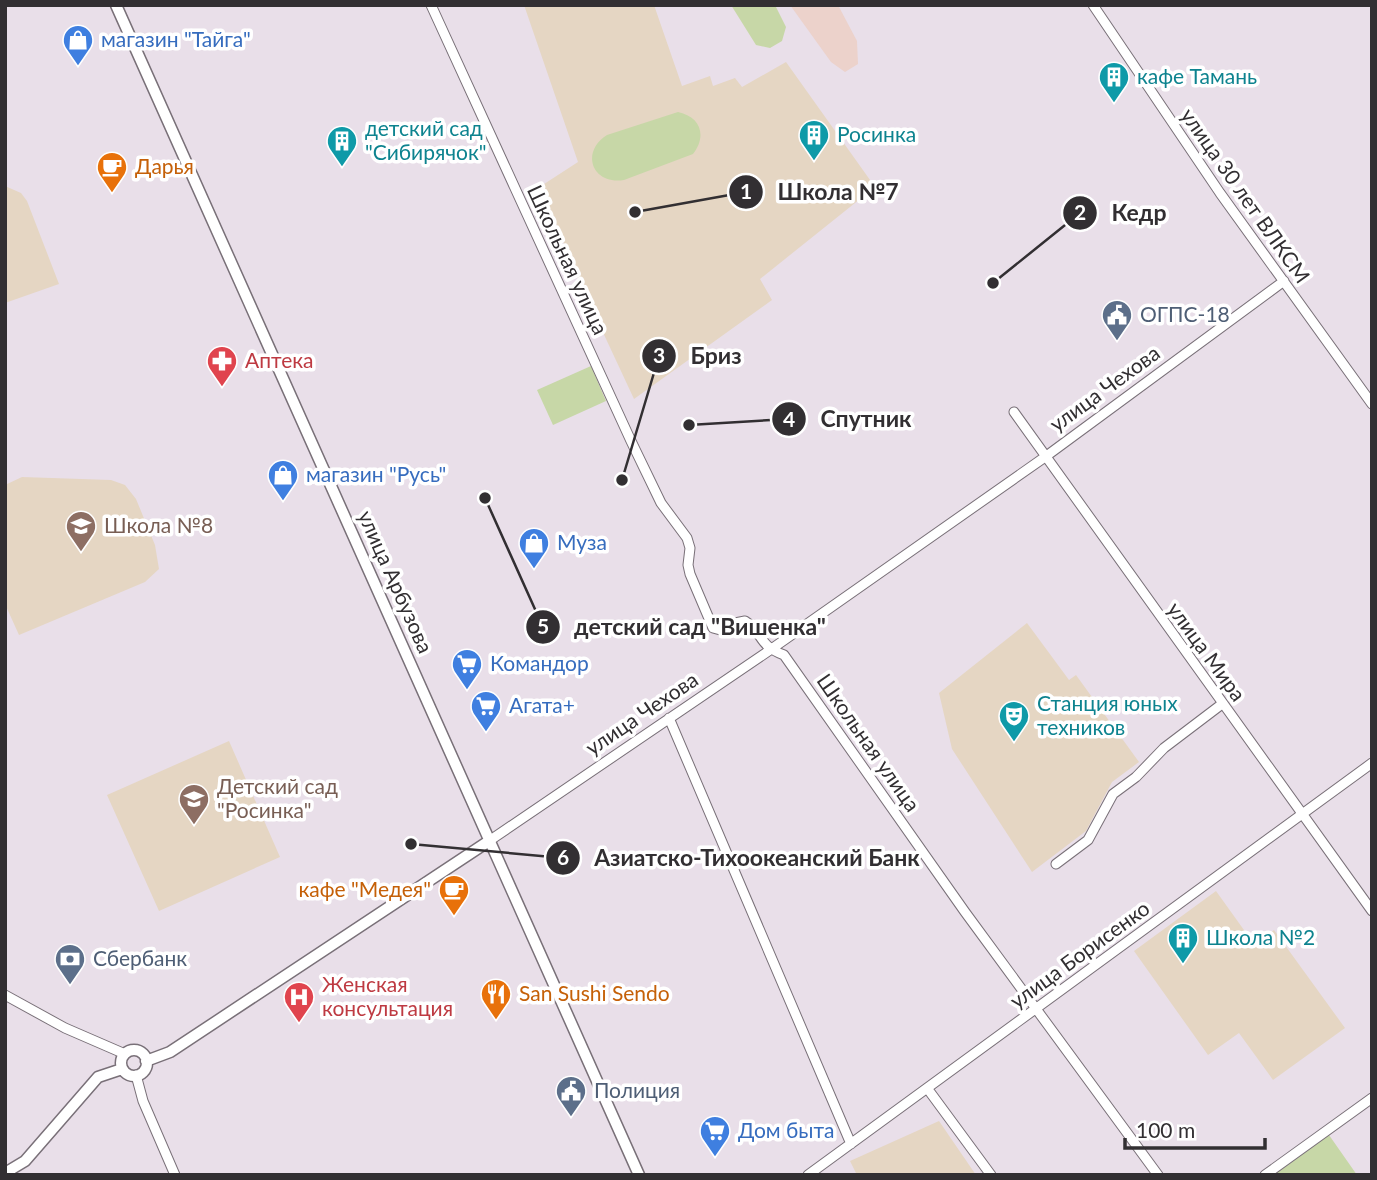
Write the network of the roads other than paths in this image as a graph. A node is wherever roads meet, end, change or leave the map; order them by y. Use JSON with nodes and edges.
{"nodes":[{"id":1,"x":116,"y":5,"type":"edge"},
{"id":2,"x":431,"y":5,"type":"edge"},
{"id":3,"x":1093,"y":5,"type":"edge"},
{"id":4,"x":1284,"y":281,"type":"junction"},
{"id":5,"x":1372,"y":404,"type":"edge"},
{"id":6,"x":1014,"y":412,"type":"dead end"},
{"id":7,"x":1045,"y":457,"type":"junction"},
{"id":8,"x":770,"y":650,"type":"junction"},
{"id":9,"x":1222,"y":704,"type":"junction"},
{"id":10,"x":669,"y":719,"type":"junction"},
{"id":11,"x":1372,"y":763,"type":"edge"},
{"id":12,"x":1301,"y":814,"type":"junction"},
{"id":13,"x":489,"y":841,"type":"junction"},
{"id":14,"x":1056,"y":864,"type":"dead end"},
{"id":15,"x":1372,"y":911,"type":"edge"},
{"id":16,"x":5,"y":995,"type":"edge"},
{"id":17,"x":1037,"y":1008,"type":"junction"},
{"id":18,"x":125,"y":1054,"type":"junction"},
{"id":19,"x":146,"y":1061,"type":"junction"},
{"id":20,"x":122,"y":1069,"type":"junction"},
{"id":21,"x":136,"y":1075,"type":"junction"},
{"id":22,"x":928,"y":1088,"type":"junction"},
{"id":23,"x":1372,"y":1098,"type":"edge"},
{"id":24,"x":851,"y":1144,"type":"junction"},
{"id":25,"x":5,"y":1173,"type":"edge"},
{"id":26,"x":175,"y":1175,"type":"edge"},
{"id":27,"x":639,"y":1175,"type":"edge"},
{"id":28,"x":808,"y":1175,"type":"edge"},
{"id":29,"x":991,"y":1175,"type":"edge"},
{"id":30,"x":1158,"y":1175,"type":"edge"},
{"id":31,"x":1265,"y":1175,"type":"edge"}],
"edges":[{"from":1,"to":13,"type":"street","name":"улица Арбузова"},
{"from":2,"to":8,"type":"street","name":"Школьная улица"},
{"from":3,"to":4,"type":"street","name":"улица 30 лет ВЛКСМ"},
{"from":4,"to":5,"type":"street","name":"улица 30 лет ВЛКСМ"},
{"from":4,"to":7,"type":"street","name":"улица Чехова"},
{"from":6,"to":7,"type":"street","name":"улица Мира"},
{"from":7,"to":8,"type":"street","name":"улица Чехова"},
{"from":7,"to":9,"type":"street","name":"улица Мира"},
{"from":8,"to":10,"type":"street","name":"улица Чехова"},
{"from":8,"to":17,"type":"street","name":"Школьная улица"},
{"from":9,"to":12,"type":"street","name":"улица Мира"},
{"from":9,"to":14,"type":"street"},
{"from":10,"to":13,"type":"street","name":"улица Чехова"},
{"from":10,"to":24,"type":"street"},
{"from":11,"to":12,"type":"street","name":"улица Борисенко"},
{"from":12,"to":15,"type":"street","name":"улица Мира"},
{"from":12,"to":17,"type":"street","name":"улица Борисенко"},
{"from":13,"to":19,"type":"street","name":"улица Чехова"},
{"from":13,"to":27,"type":"street","name":"улица Арбузова"},
{"from":16,"to":18,"type":"street"},
{"from":17,"to":22,"type":"street","name":"улица Борисенко"},
{"from":17,"to":30,"type":"street","name":"Школьная улица"},
{"from":18,"to":19,"type":"street"},
{"from":18,"to":20,"type":"street"},
{"from":19,"to":21,"type":"street"},
{"from":20,"to":21,"type":"street"},
{"from":20,"to":25,"type":"street"},
{"from":21,"to":26,"type":"street"},
{"from":22,"to":24,"type":"street","name":"улица Борисенко"},
{"from":22,"to":29,"type":"street"},
{"from":23,"to":31,"type":"street"},
{"from":24,"to":28,"type":"street","name":"улица Борисенко"}]}
